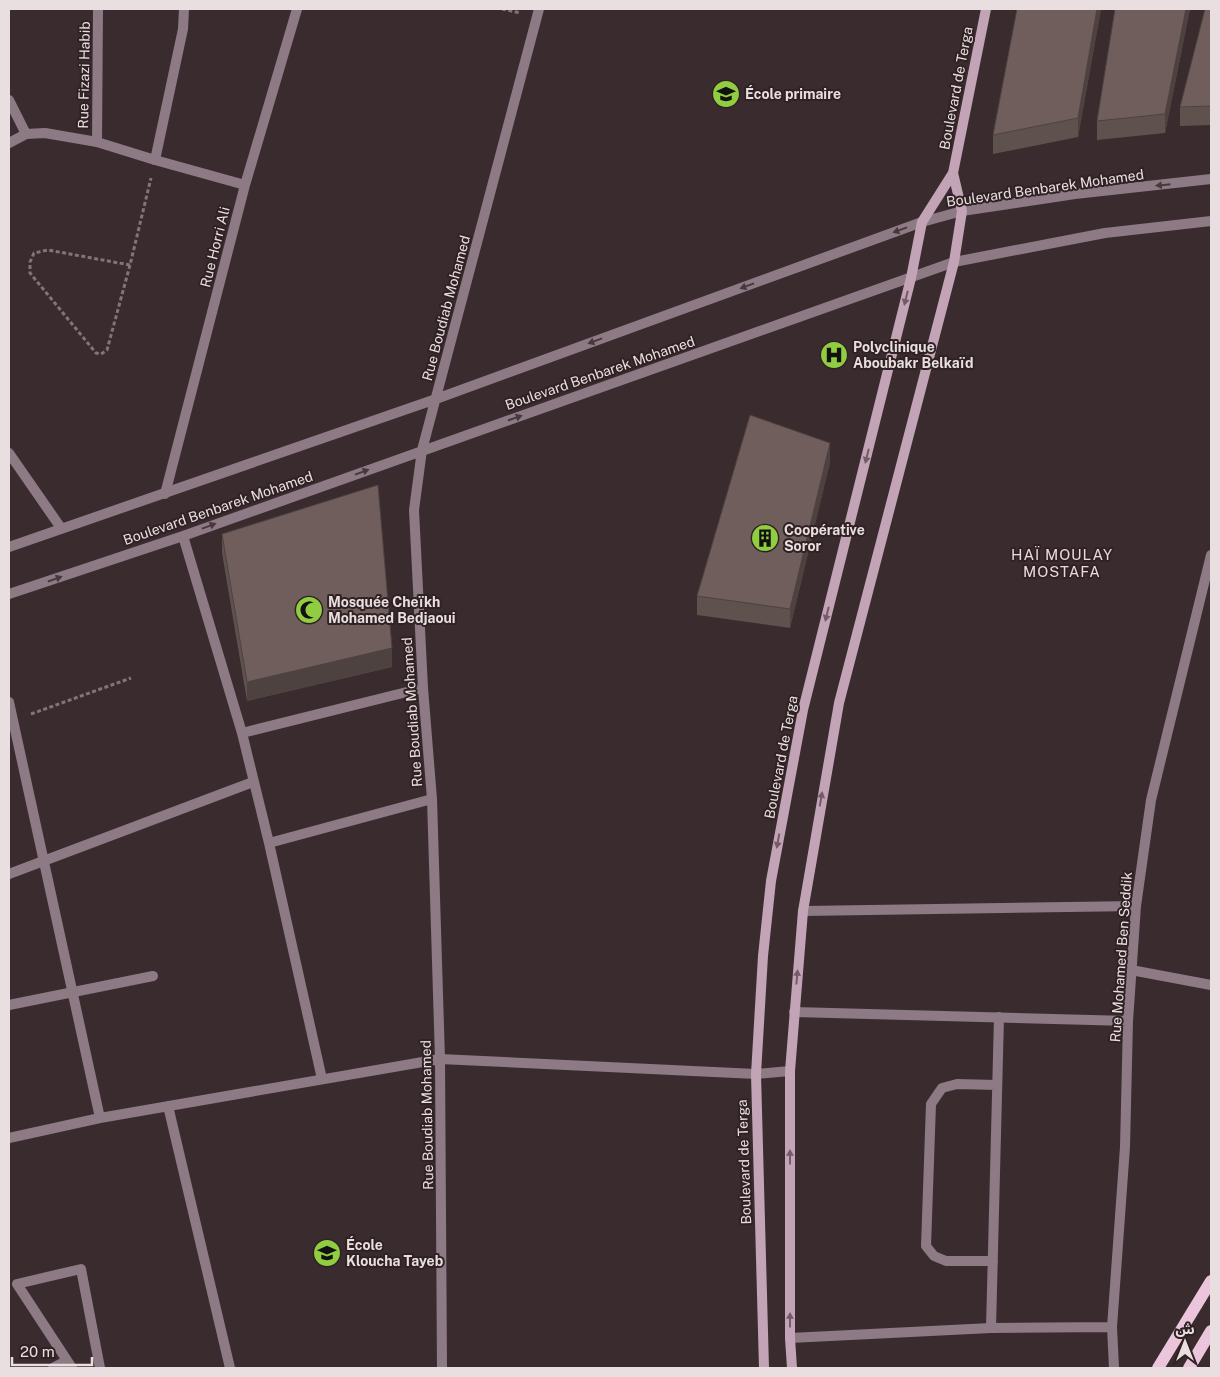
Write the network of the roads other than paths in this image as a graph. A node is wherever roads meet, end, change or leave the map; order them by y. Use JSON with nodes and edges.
{"nodes":[{"id":1,"x":98,"y":9,"type":"edge"},
{"id":2,"x":184,"y":9,"type":"edge"},
{"id":3,"x":297,"y":9,"type":"edge"},
{"id":4,"x":539,"y":9,"type":"edge"},
{"id":5,"x":986,"y":9,"type":"edge"},
{"id":6,"x":9,"y":100,"type":"edge"},
{"id":7,"x":26,"y":134,"type":"junction"},
{"id":8,"x":97,"y":142,"type":"junction"},
{"id":9,"x":9,"y":143,"type":"edge"},
{"id":10,"x":155,"y":160,"type":"junction"},
{"id":11,"x":953,"y":173,"type":"junction"},
{"id":12,"x":1211,"y":180,"type":"edge"},
{"id":13,"x":245,"y":185,"type":"junction"},
{"id":14,"x":962,"y":211,"type":"junction"},
{"id":15,"x":1211,"y":221,"type":"edge"},
{"id":16,"x":922,"y":222,"type":"junction"},
{"id":17,"x":954,"y":262,"type":"junction"},
{"id":18,"x":911,"y":278,"type":"junction"},
{"id":19,"x":436,"y":399,"type":"junction"},
{"id":20,"x":422,"y":450,"type":"junction"},
{"id":21,"x":9,"y":453,"type":"edge"},
{"id":22,"x":165,"y":494,"type":"junction"},
{"id":23,"x":62,"y":528,"type":"junction"},
{"id":24,"x":183,"y":536,"type":"junction"},
{"id":25,"x":9,"y":547,"type":"edge"},
{"id":26,"x":1211,"y":555,"type":"edge"},
{"id":27,"x":9,"y":594,"type":"edge"},
{"id":28,"x":423,"y":688,"type":"junction"},
{"id":29,"x":9,"y":702,"type":"edge"},
{"id":30,"x":242,"y":733,"type":"junction"},
{"id":31,"x":253,"y":782,"type":"junction"},
{"id":32,"x":432,"y":799,"type":"junction"},
{"id":33,"x":270,"y":843,"type":"junction"},
{"id":34,"x":44,"y":862,"type":"junction"},
{"id":35,"x":9,"y":874,"type":"edge"},
{"id":36,"x":1136,"y":906,"type":"junction"},
{"id":37,"x":803,"y":911,"type":"junction"},
{"id":38,"x":1131,"y":970,"type":"junction"},
{"id":39,"x":152,"y":976,"type":"dead end"},
{"id":40,"x":1211,"y":985,"type":"edge"},
{"id":41,"x":74,"y":992,"type":"junction"},
{"id":42,"x":9,"y":1006,"type":"edge"},
{"id":43,"x":794,"y":1012,"type":"junction"},
{"id":44,"x":999,"y":1017,"type":"junction"},
{"id":45,"x":1128,"y":1021,"type":"junction"},
{"id":46,"x":440,"y":1059,"type":"junction"},
{"id":47,"x":790,"y":1071,"type":"junction"},
{"id":48,"x":756,"y":1074,"type":"junction"},
{"id":49,"x":322,"y":1079,"type":"junction"},
{"id":50,"x":997,"y":1085,"type":"junction"},
{"id":51,"x":168,"y":1106,"type":"junction"},
{"id":52,"x":100,"y":1118,"type":"junction"},
{"id":53,"x":9,"y":1138,"type":"edge"},
{"id":54,"x":993,"y":1261,"type":"junction"},
{"id":55,"x":1211,"y":1281,"type":"edge"},
{"id":56,"x":1112,"y":1327,"type":"junction"},
{"id":57,"x":991,"y":1328,"type":"junction"},
{"id":58,"x":1211,"y":1331,"type":"edge"},
{"id":59,"x":790,"y":1338,"type":"junction"},
{"id":60,"x":69,"y":1364,"type":"edge"},
{"id":61,"x":52,"y":1368,"type":"edge"},
{"id":62,"x":100,"y":1368,"type":"edge"},
{"id":63,"x":230,"y":1368,"type":"edge"},
{"id":64,"x":442,"y":1368,"type":"edge"},
{"id":65,"x":764,"y":1368,"type":"edge"},
{"id":66,"x":792,"y":1368,"type":"edge"},
{"id":67,"x":1114,"y":1368,"type":"edge"},
{"id":68,"x":1158,"y":1368,"type":"edge"},
{"id":69,"x":1190,"y":1368,"type":"edge"}],
"edges":[{"from":1,"to":8,"type":"street","name":"Rue Fizazi Habib"},
{"from":2,"to":10,"type":"street"},
{"from":3,"to":13,"type":"street","name":"Rue Horri Ali"},
{"from":4,"to":19,"type":"street","name":"Rue Boudiab Mohamed"},
{"from":5,"to":11,"type":"main road","name":"Boulevard de Terga"},
{"from":6,"to":7,"type":"street"},
{"from":7,"to":8,"type":"street"},
{"from":7,"to":9,"type":"street"},
{"from":8,"to":10,"type":"street"},
{"from":10,"to":13,"type":"street"},
{"from":11,"to":14,"type":"main road","name":"Boulevard de Terga"},
{"from":11,"to":16,"type":"main road","name":"Boulevard de Terga"},
{"from":12,"to":14,"type":"street","name":"Boulevard Benbarek Mohamed","one_way":true},
{"from":13,"to":22,"type":"street","name":"Rue Horri Ali"},
{"from":14,"to":16,"type":"street","name":"Boulevard Benbarek Mohamed"},
{"from":14,"to":17,"type":"main road","name":"Boulevard de Terga"},
{"from":15,"to":17,"type":"street","name":"Boulevard Benbarek Mohamed"},
{"from":16,"to":18,"type":"main road","name":"Boulevard de Terga"},
{"from":16,"to":19,"type":"street","name":"Boulevard Benbarek Mohamed","one_way":true},
{"from":17,"to":18,"type":"street","name":"Boulevard Benbarek Mohamed"},
{"from":37,"to":17,"type":"main road","name":"Boulevard de Terga","one_way":true},
{"from":20,"to":18,"type":"street","name":"Boulevard Benbarek Mohamed","one_way":true},
{"from":18,"to":48,"type":"main road","name":"Boulevard de Terga","one_way":true},
{"from":19,"to":20,"type":"street","name":"Rue Boudiab Mohamed"},
{"from":19,"to":22,"type":"street","name":"Boulevard Benbarek Mohamed"},
{"from":24,"to":20,"type":"street","name":"Boulevard Benbarek Mohamed","one_way":true},
{"from":20,"to":28,"type":"street","name":"Rue Boudiab Mohamed"},
{"from":21,"to":23,"type":"street"},
{"from":22,"to":23,"type":"street","name":"Boulevard Benbarek Mohamed"},
{"from":23,"to":25,"type":"street","name":"Boulevard Benbarek Mohamed"},
{"from":27,"to":24,"type":"street","name":"Boulevard Benbarek Mohamed","one_way":true},
{"from":24,"to":30,"type":"street"},
{"from":26,"to":36,"type":"street","name":"Rue Mohamed Ben Seddik"},
{"from":28,"to":30,"type":"street"},
{"from":28,"to":32,"type":"street","name":"Rue Boudiab Mohamed"},
{"from":29,"to":34,"type":"street"},
{"from":30,"to":31,"type":"street"},
{"from":31,"to":33,"type":"street"},
{"from":31,"to":34,"type":"street"},
{"from":32,"to":33,"type":"street"},
{"from":32,"to":46,"type":"street","name":"Rue Boudiab Mohamed"},
{"from":33,"to":49,"type":"street"},
{"from":34,"to":35,"type":"street"},
{"from":34,"to":41,"type":"street"},
{"from":36,"to":37,"type":"street"},
{"from":36,"to":38,"type":"street","name":"Rue Mohamed Ben Seddik"},
{"from":43,"to":37,"type":"main road","name":"Boulevard de Terga","one_way":true},
{"from":38,"to":40,"type":"street"},
{"from":38,"to":45,"type":"street","name":"Rue Mohamed Ben Seddik"},
{"from":39,"to":41,"type":"street"},
{"from":41,"to":42,"type":"street"},
{"from":41,"to":52,"type":"street"},
{"from":43,"to":44,"type":"street"},
{"from":43,"to":47,"type":"main road","name":"Boulevard de Terga"},
{"from":44,"to":45,"type":"street"},
{"from":44,"to":50,"type":"street"},
{"from":45,"to":56,"type":"street","name":"Rue Mohamed Ben Seddik"},
{"from":46,"to":48,"type":"street"},
{"from":46,"to":49,"type":"street"},
{"from":46,"to":64,"type":"street","name":"Rue Boudiab Mohamed"},
{"from":47,"to":48,"type":"street"},
{"from":59,"to":47,"type":"main road","name":"Boulevard de Terga","one_way":true},
{"from":48,"to":65,"type":"main road","name":"Boulevard de Terga"},
{"from":49,"to":51,"type":"street"},
{"from":50,"to":54,"type":"street"},
{"from":50,"to":54,"type":"street"},
{"from":51,"to":52,"type":"street"},
{"from":51,"to":63,"type":"street"},
{"from":52,"to":53,"type":"street"},
{"from":54,"to":57,"type":"street"},
{"from":55,"to":68,"type":"main road"},
{"from":56,"to":57,"type":"street"},
{"from":56,"to":67,"type":"street","name":"Rue Mohamed Ben Seddik"},
{"from":57,"to":59,"type":"street"},
{"from":58,"to":69,"type":"main road"},
{"from":59,"to":66,"type":"main road","name":"Boulevard de Terga"},
{"from":60,"to":61,"type":"street"},
{"from":60,"to":62,"type":"street"}]}
